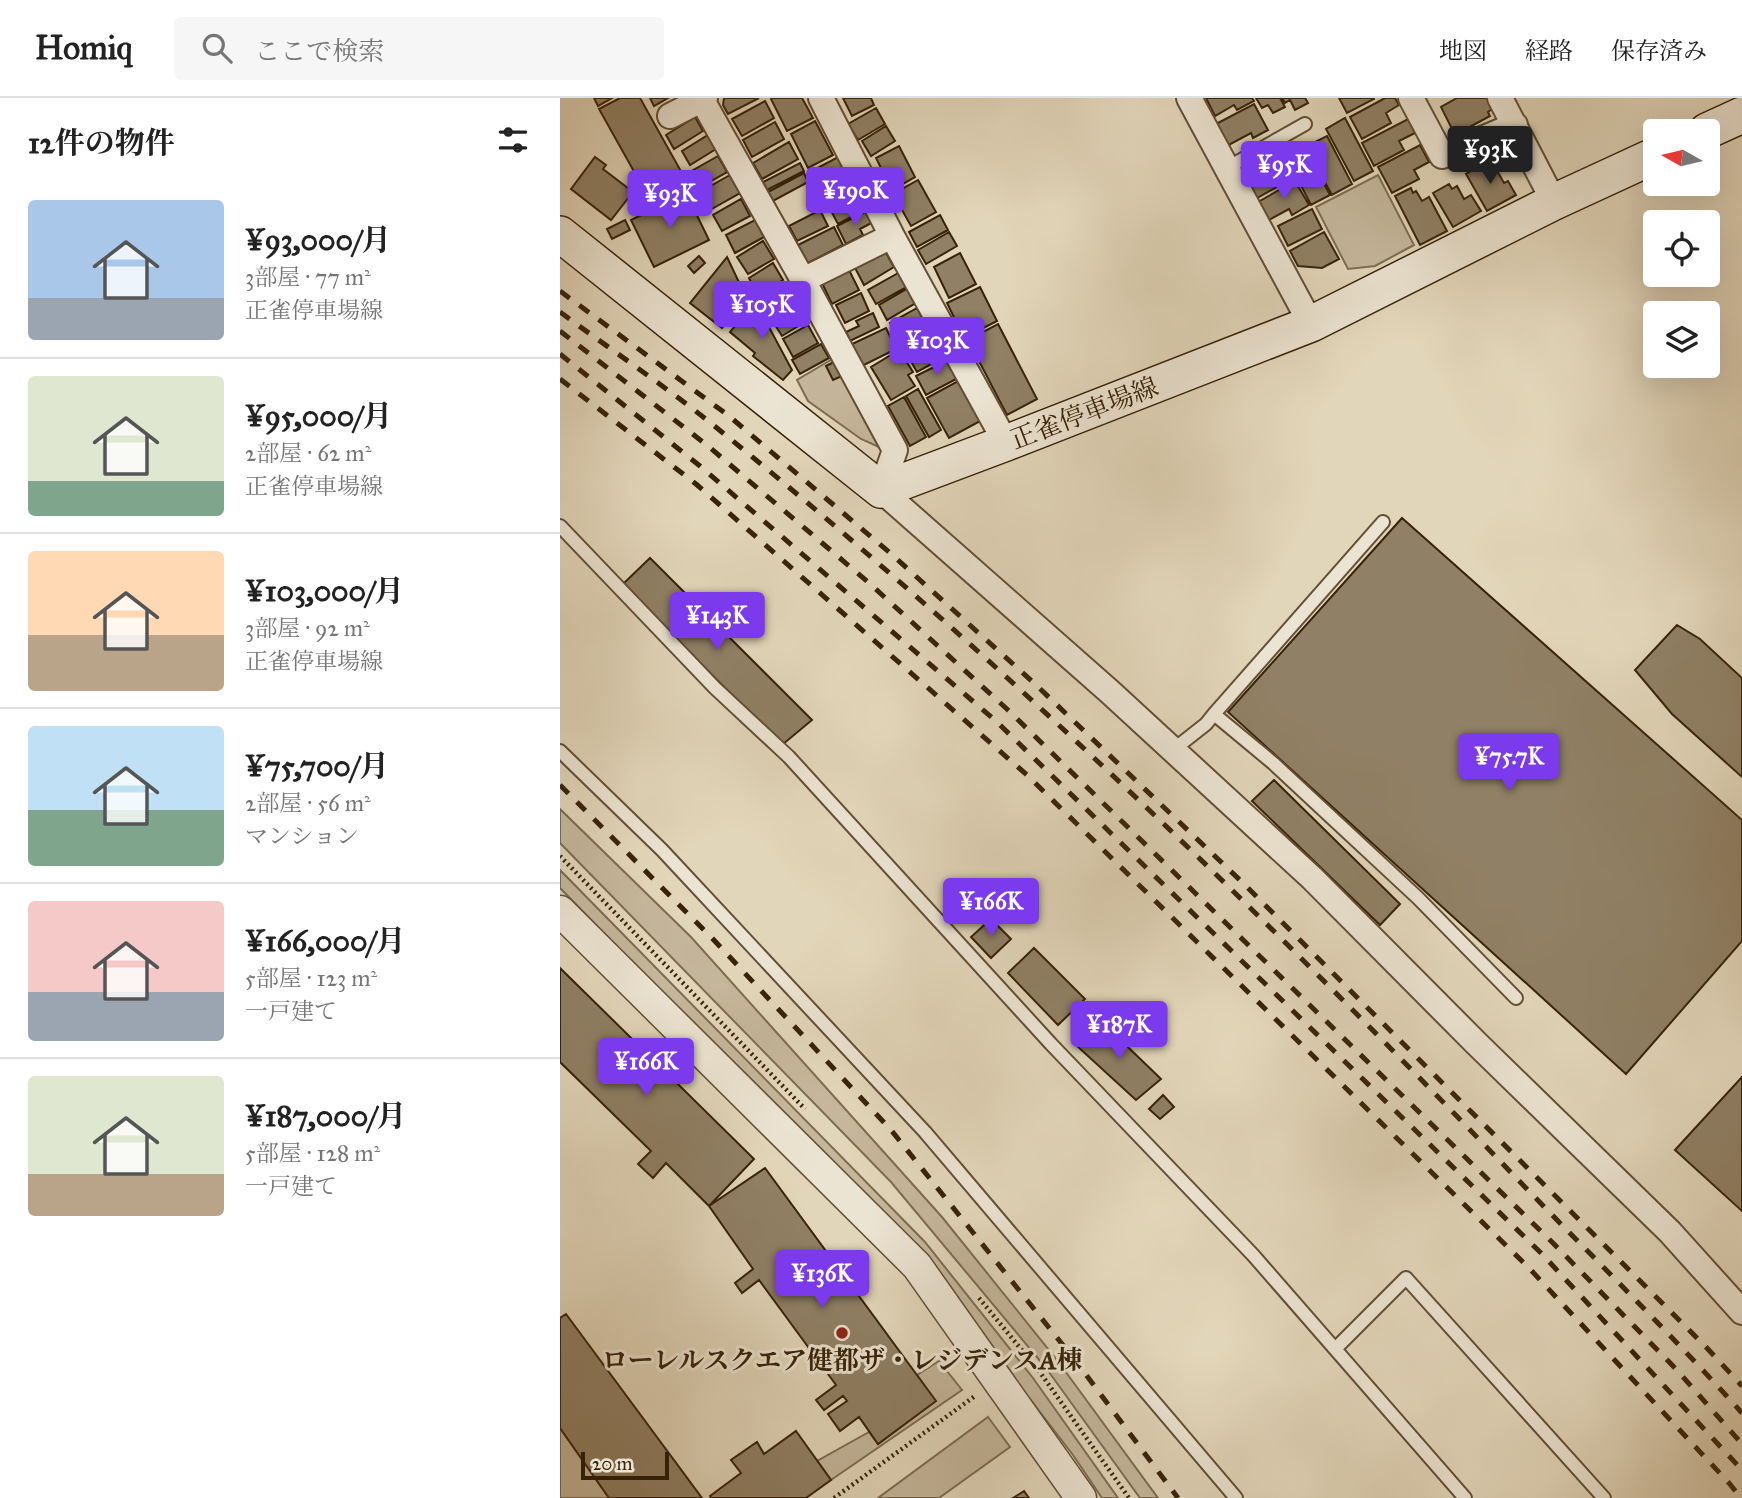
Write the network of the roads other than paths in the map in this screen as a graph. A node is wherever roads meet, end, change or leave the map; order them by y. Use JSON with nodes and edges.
{"nodes":[{"id":1,"x":821,"y":98,"type":"edge"},
{"id":2,"x":1189,"y":98,"type":"edge"},
{"id":3,"x":1410,"y":98,"type":"edge"},
{"id":4,"x":1500,"y":98,"type":"edge"},
{"id":5,"x":703,"y":99,"type":"edge"},
{"id":6,"x":1742,"y":115,"type":"edge"},
{"id":7,"x":670,"y":116,"type":"dead end"},
{"id":8,"x":1305,"y":124,"type":"dead end"},
{"id":9,"x":1515,"y":125,"type":"junction"},
{"id":10,"x":1720,"y":125,"type":"edge"},
{"id":11,"x":1643,"y":161,"type":"edge"},
{"id":12,"x":1227,"y":168,"type":"junction"},
{"id":13,"x":1554,"y":202,"type":"junction"},
{"id":14,"x":560,"y":234,"type":"edge"},
{"id":15,"x":892,"y":236,"type":"junction"},
{"id":16,"x":803,"y":280,"type":"junction"},
{"id":17,"x":1311,"y":324,"type":"junction"},
{"id":18,"x":1006,"y":443,"type":"junction"},
{"id":19,"x":881,"y":490,"type":"junction"},
{"id":20,"x":1383,"y":522,"type":"dead end"},
{"id":21,"x":560,"y":526,"type":"edge"},
{"id":22,"x":1214,"y":714,"type":"junction"},
{"id":23,"x":1173,"y":750,"type":"junction"},
{"id":24,"x":560,"y":751,"type":"edge"},
{"id":25,"x":560,"y":911,"type":"edge"},
{"id":26,"x":1516,"y":998,"type":"dead end"},
{"id":27,"x":1742,"y":1312,"type":"edge"},
{"id":28,"x":1335,"y":1349,"type":"junction"},
{"id":29,"x":1082,"y":1498,"type":"edge"},
{"id":30,"x":1236,"y":1498,"type":"edge"},
{"id":31,"x":1465,"y":1498,"type":"edge"},
{"id":32,"x":1604,"y":1498,"type":"edge"}],
"edges":[{"from":1,"to":15,"type":"street"},
{"from":2,"to":12,"type":"street"},
{"from":3,"to":9,"type":"street"},
{"from":4,"to":9,"type":"street"},
{"from":5,"to":7,"type":"street"},
{"from":5,"to":16,"type":"street"},
{"from":6,"to":10,"type":"main road"},
{"from":8,"to":12,"type":"lane"},
{"from":9,"to":13,"type":"street"},
{"from":11,"to":13,"type":"main road","name":"正雀停車場線"},
{"from":12,"to":17,"type":"street"},
{"from":13,"to":17,"type":"main road","name":"正雀停車場線"},
{"from":14,"to":19,"type":"main road"},
{"from":15,"to":16,"type":"street"},
{"from":15,"to":18,"type":"street"},
{"from":16,"to":19,"type":"street"},
{"from":17,"to":18,"type":"main road","name":"正雀停車場線"},
{"from":18,"to":19,"type":"main road","name":"正雀停車場線"},
{"from":19,"to":23,"type":"street"},
{"from":20,"to":22,"type":"lane"},
{"from":21,"to":28,"type":"lane"},
{"from":22,"to":23,"type":"lane"},
{"from":22,"to":26,"type":"lane"},
{"from":23,"to":27,"type":"street"},
{"from":24,"to":30,"type":"lane"},
{"from":25,"to":29,"type":"street"},
{"from":28,"to":31,"type":"lane"},
{"from":28,"to":32,"type":"lane"}]}
